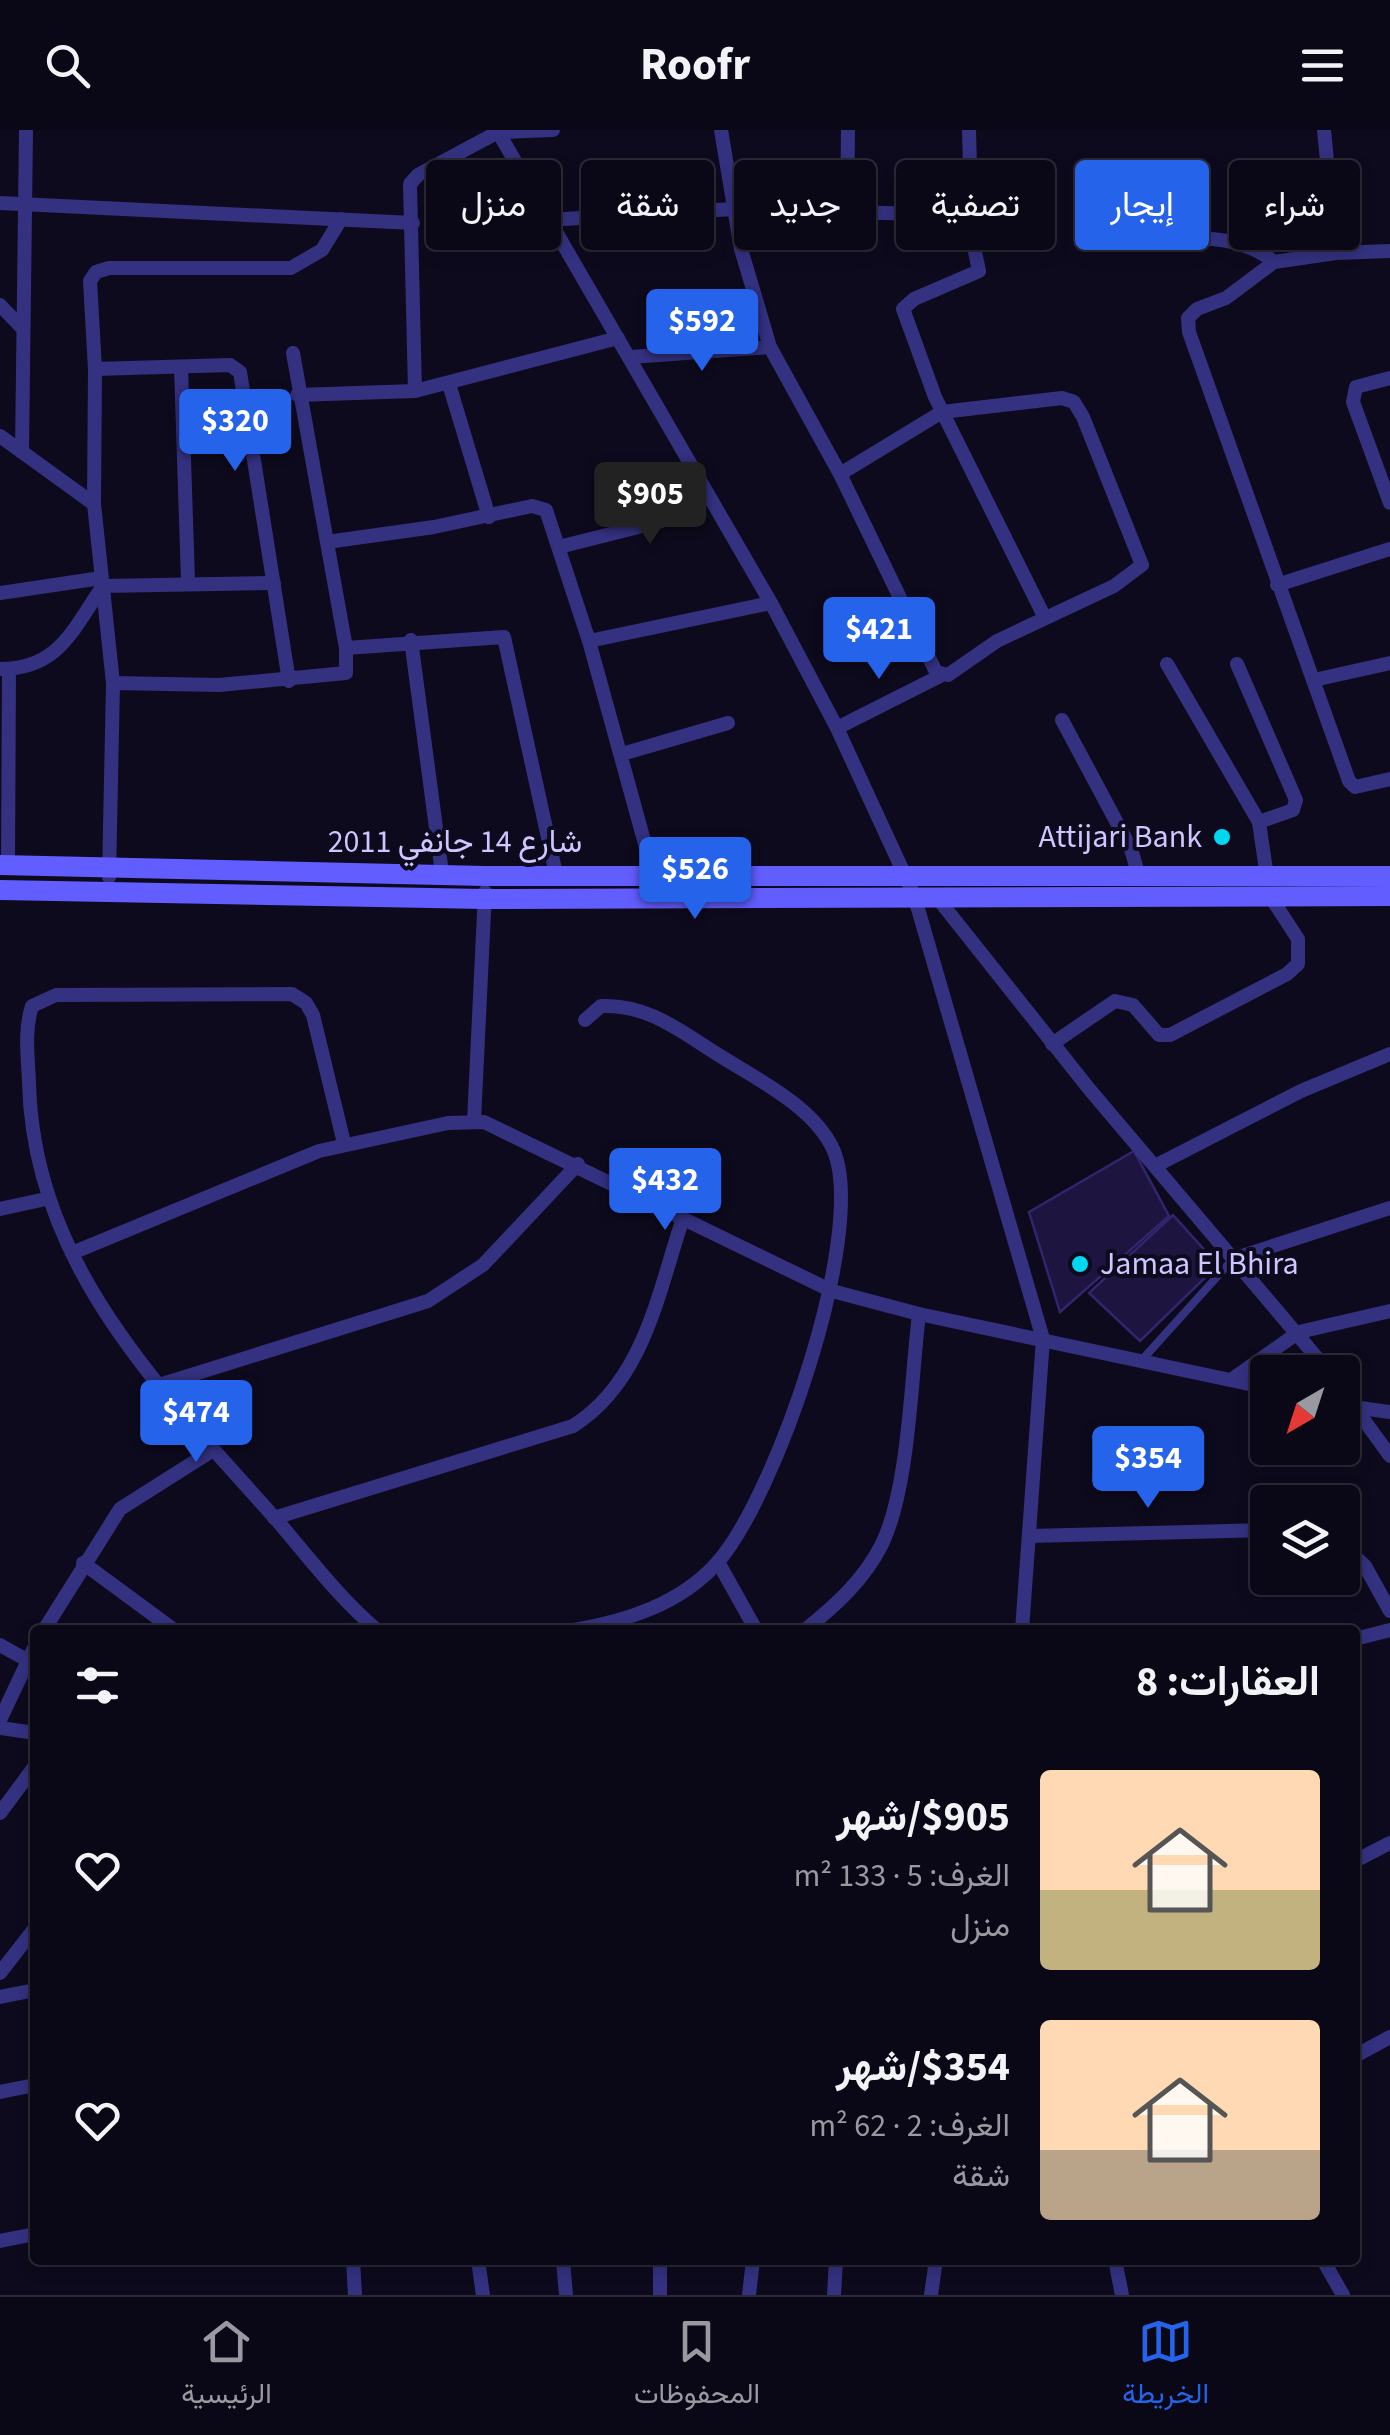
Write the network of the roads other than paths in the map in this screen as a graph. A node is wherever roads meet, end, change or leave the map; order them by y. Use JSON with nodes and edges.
{"nodes":[{"id":1,"x":26,"y":130,"type":"edge"},
{"id":2,"x":553,"y":130,"type":"edge"},
{"id":3,"x":721,"y":130,"type":"edge"},
{"id":4,"x":848,"y":130,"type":"edge"},
{"id":5,"x":969,"y":130,"type":"edge"},
{"id":6,"x":1324,"y":130,"type":"edge"},
{"id":7,"x":498,"y":131,"type":"edge"},
{"id":8,"x":514,"y":160,"type":"edge"},
{"id":9,"x":848,"y":160,"type":"edge"},
{"id":10,"x":970,"y":160,"type":"edge"},
{"id":11,"x":0,"y":203,"type":"edge"},
{"id":12,"x":24,"y":203,"type":"junction"},
{"id":13,"x":733,"y":210,"type":"junction"},
{"id":14,"x":340,"y":219,"type":"junction"},
{"id":15,"x":561,"y":219,"type":"edge"},
{"id":16,"x":412,"y":222,"type":"junction"},
{"id":17,"x":1209,"y":240,"type":"edge"},
{"id":18,"x":561,"y":243,"type":"edge"},
{"id":19,"x":975,"y":250,"type":"edge"},
{"id":20,"x":1390,"y":250,"type":"edge"},
{"id":21,"x":1336,"y":253,"type":"junction"},
{"id":22,"x":1274,"y":262,"type":"junction"},
{"id":23,"x":0,"y":305,"type":"edge"},
{"id":24,"x":23,"y":329,"type":"junction"},
{"id":25,"x":618,"y":338,"type":"junction"},
{"id":26,"x":770,"y":347,"type":"junction"},
{"id":27,"x":292,"y":353,"type":"dead end"},
{"id":28,"x":630,"y":358,"type":"junction"},
{"id":29,"x":182,"y":366,"type":"junction"},
{"id":30,"x":96,"y":369,"type":"junction"},
{"id":31,"x":1390,"y":378,"type":"edge"},
{"id":32,"x":448,"y":384,"type":"junction"},
{"id":33,"x":415,"y":391,"type":"junction"},
{"id":34,"x":297,"y":395,"type":"junction"},
{"id":35,"x":942,"y":412,"type":"junction"},
{"id":36,"x":0,"y":436,"type":"edge"},
{"id":37,"x":22,"y":452,"type":"junction"},
{"id":38,"x":694,"y":471,"type":"junction"},
{"id":39,"x":840,"y":474,"type":"junction"},
{"id":40,"x":1389,"y":500,"type":"edge"},
{"id":41,"x":94,"y":504,"type":"junction"},
{"id":42,"x":489,"y":517,"type":"junction"},
{"id":43,"x":327,"y":542,"type":"junction"},
{"id":44,"x":559,"y":546,"type":"junction"},
{"id":45,"x":1390,"y":549,"type":"edge"},
{"id":46,"x":188,"y":581,"type":"junction"},
{"id":47,"x":102,"y":582,"type":"junction"},
{"id":48,"x":274,"y":583,"type":"junction"},
{"id":49,"x":1277,"y":585,"type":"junction"},
{"id":50,"x":0,"y":593,"type":"edge"},
{"id":51,"x":772,"y":603,"type":"junction"},
{"id":52,"x":1045,"y":618,"type":"junction"},
{"id":53,"x":411,"y":640,"type":"junction"},
{"id":54,"x":589,"y":641,"type":"junction"},
{"id":55,"x":346,"y":648,"type":"junction"},
{"id":56,"x":1167,"y":664,"type":"dead end"},
{"id":57,"x":1237,"y":664,"type":"dead end"},
{"id":58,"x":1390,"y":664,"type":"edge"},
{"id":59,"x":4,"y":669,"type":"edge"},
{"id":60,"x":940,"y":676,"type":"junction"},
{"id":61,"x":1314,"y":680,"type":"junction"},
{"id":62,"x":289,"y":681,"type":"junction"},
{"id":63,"x":113,"y":683,"type":"junction"},
{"id":64,"x":1062,"y":720,"type":"dead end"},
{"id":65,"x":728,"y":724,"type":"dead end"},
{"id":66,"x":837,"y":728,"type":"junction"},
{"id":67,"x":622,"y":754,"type":"junction"},
{"id":68,"x":1390,"y":779,"type":"edge"},
{"id":69,"x":1259,"y":822,"type":"junction"},
{"id":70,"x":4,"y":865,"type":"edge"},
{"id":71,"x":109,"y":866,"type":"junction"},
{"id":72,"x":652,"y":872,"type":"junction"},
{"id":73,"x":1138,"y":872,"type":"junction"},
{"id":74,"x":442,"y":873,"type":"junction"},
{"id":75,"x":556,"y":874,"type":"junction"},
{"id":76,"x":906,"y":874,"type":"junction"},
{"id":77,"x":485,"y":876,"type":"junction"},
{"id":78,"x":1390,"y":876,"type":"edge"},
{"id":79,"x":1269,"y":887,"type":"junction"},
{"id":80,"x":0,"y":890,"type":"edge"},
{"id":81,"x":109,"y":892,"type":"junction"},
{"id":82,"x":924,"y":895,"type":"junction"},
{"id":83,"x":1390,"y":896,"type":"edge"},
{"id":84,"x":485,"y":899,"type":"junction"},
{"id":85,"x":586,"y":1020,"type":"dead end"},
{"id":86,"x":1052,"y":1044,"type":"junction"},
{"id":87,"x":1390,"y":1054,"type":"edge"},
{"id":88,"x":474,"y":1120,"type":"junction"},
{"id":89,"x":344,"y":1144,"type":"junction"},
{"id":90,"x":578,"y":1164,"type":"junction"},
{"id":91,"x":1155,"y":1166,"type":"junction"},
{"id":92,"x":46,"y":1199,"type":"junction"},
{"id":93,"x":1390,"y":1208,"type":"edge"},
{"id":94,"x":0,"y":1209,"type":"edge"},
{"id":95,"x":683,"y":1218,"type":"junction"},
{"id":96,"x":72,"y":1253,"type":"junction"},
{"id":97,"x":1234,"y":1259,"type":"junction"},
{"id":98,"x":832,"y":1290,"type":"junction"},
{"id":99,"x":1390,"y":1311,"type":"edge"},
{"id":100,"x":919,"y":1314,"type":"junction"},
{"id":101,"x":1299,"y":1332,"type":"junction"},
{"id":102,"x":1042,"y":1340,"type":"junction"},
{"id":103,"x":1316,"y":1355,"type":"edge"},
{"id":104,"x":1141,"y":1361,"type":"junction"},
{"id":105,"x":1231,"y":1380,"type":"junction"},
{"id":106,"x":1250,"y":1384,"type":"edge"},
{"id":107,"x":156,"y":1386,"type":"junction"},
{"id":108,"x":1360,"y":1408,"type":"edge"},
{"id":109,"x":1390,"y":1412,"type":"edge"},
{"id":110,"x":1360,"y":1419,"type":"edge"},
{"id":111,"x":212,"y":1450,"type":"junction"},
{"id":112,"x":1390,"y":1456,"type":"edge"},
{"id":113,"x":274,"y":1518,"type":"junction"},
{"id":114,"x":1250,"y":1530,"type":"edge"},
{"id":115,"x":1029,"y":1536,"type":"junction"},
{"id":116,"x":1360,"y":1561,"type":"edge"},
{"id":117,"x":718,"y":1562,"type":"junction"},
{"id":118,"x":83,"y":1563,"type":"junction"},
{"id":119,"x":1390,"y":1611,"type":"edge"},
{"id":120,"x":625,"y":1624,"type":"edge"},
{"id":121,"x":47,"y":1625,"type":"edge"},
{"id":122,"x":167,"y":1625,"type":"edge"},
{"id":123,"x":371,"y":1625,"type":"edge"},
{"id":124,"x":753,"y":1625,"type":"edge"},
{"id":125,"x":811,"y":1625,"type":"edge"},
{"id":126,"x":1022,"y":1625,"type":"edge"},
{"id":127,"x":1390,"y":1630,"type":"edge"},
{"id":128,"x":1360,"y":1638,"type":"edge"},
{"id":129,"x":0,"y":1644,"type":"edge"},
{"id":130,"x":30,"y":1653,"type":"edge"},
{"id":131,"x":30,"y":1655,"type":"edge"},
{"id":132,"x":0,"y":1720,"type":"edge"},
{"id":133,"x":0,"y":1728,"type":"edge"},
{"id":134,"x":30,"y":1732,"type":"edge"},
{"id":135,"x":30,"y":1773,"type":"edge"},
{"id":136,"x":0,"y":1813,"type":"edge"},
{"id":137,"x":1390,"y":1843,"type":"edge"},
{"id":138,"x":1360,"y":1858,"type":"edge"},
{"id":139,"x":30,"y":1935,"type":"edge"},
{"id":140,"x":0,"y":1974,"type":"edge"},
{"id":141,"x":30,"y":1991,"type":"edge"},
{"id":142,"x":0,"y":1997,"type":"edge"},
{"id":143,"x":1388,"y":2044,"type":"edge"},
{"id":144,"x":1360,"y":2054,"type":"edge"},
{"id":145,"x":30,"y":2086,"type":"edge"},
{"id":146,"x":0,"y":2092,"type":"edge"},
{"id":147,"x":30,"y":2235,"type":"edge"},
{"id":148,"x":0,"y":2242,"type":"edge"},
{"id":149,"x":352,"y":2265,"type":"edge"},
{"id":150,"x":479,"y":2265,"type":"edge"},
{"id":151,"x":563,"y":2265,"type":"edge"},
{"id":152,"x":660,"y":2265,"type":"edge"},
{"id":153,"x":753,"y":2265,"type":"edge"},
{"id":154,"x":836,"y":2265,"type":"edge"},
{"id":155,"x":935,"y":2265,"type":"edge"},
{"id":156,"x":1116,"y":2265,"type":"edge"},
{"id":157,"x":1327,"y":2265,"type":"edge"},
{"id":158,"x":355,"y":2295,"type":"edge"},
{"id":159,"x":482,"y":2295,"type":"edge"},
{"id":160,"x":566,"y":2295,"type":"edge"},
{"id":161,"x":660,"y":2295,"type":"edge"},
{"id":162,"x":750,"y":2295,"type":"edge"},
{"id":163,"x":834,"y":2295,"type":"edge"},
{"id":164,"x":931,"y":2295,"type":"edge"},
{"id":165,"x":1122,"y":2295,"type":"edge"},
{"id":166,"x":1343,"y":2295,"type":"edge"}],
"edges":[{"from":1,"to":12,"type":"street"},
{"from":2,"to":7,"type":"street"},
{"from":3,"to":13,"type":"street"},
{"from":4,"to":9,"type":"street"},
{"from":5,"to":10,"type":"street"},
{"from":6,"to":21,"type":"street"},
{"from":7,"to":8,"type":"street"},
{"from":7,"to":16,"type":"street"},
{"from":11,"to":12,"type":"street"},
{"from":12,"to":14,"type":"street"},
{"from":12,"to":24,"type":"street"},
{"from":13,"to":15,"type":"street"},
{"from":13,"to":26,"type":"street"},
{"from":14,"to":16,"type":"street"},
{"from":14,"to":30,"type":"street"},
{"from":16,"to":33,"type":"street"},
{"from":17,"to":22,"type":"street"},
{"from":18,"to":25,"type":"street"},
{"from":19,"to":35,"type":"street"},
{"from":20,"to":21,"type":"street"},
{"from":21,"to":22,"type":"street"},
{"from":22,"to":49,"type":"street"},
{"from":23,"to":24,"type":"street"},
{"from":24,"to":37,"type":"street"},
{"from":25,"to":28,"type":"street"},
{"from":25,"to":32,"type":"street"},
{"from":26,"to":28,"type":"street"},
{"from":26,"to":39,"type":"street"},
{"from":27,"to":34,"type":"street"},
{"from":28,"to":38,"type":"street"},
{"from":29,"to":30,"type":"street"},
{"from":29,"to":46,"type":"street"},
{"from":29,"to":48,"type":"street"},
{"from":30,"to":41,"type":"street"},
{"from":31,"to":40,"type":"street"},
{"from":32,"to":33,"type":"street"},
{"from":32,"to":42,"type":"street"},
{"from":33,"to":34,"type":"street"},
{"from":34,"to":43,"type":"street"},
{"from":35,"to":39,"type":"street"},
{"from":35,"to":52,"type":"street"},
{"from":35,"to":52,"type":"street"},
{"from":36,"to":37,"type":"street"},
{"from":37,"to":41,"type":"street"},
{"from":38,"to":44,"type":"street"},
{"from":38,"to":51,"type":"street"},
{"from":39,"to":60,"type":"street"},
{"from":41,"to":47,"type":"street"},
{"from":42,"to":43,"type":"street"},
{"from":42,"to":44,"type":"street"},
{"from":43,"to":55,"type":"street"},
{"from":44,"to":54,"type":"street"},
{"from":45,"to":49,"type":"street"},
{"from":46,"to":47,"type":"street"},
{"from":46,"to":48,"type":"street"},
{"from":47,"to":50,"type":"street"},
{"from":47,"to":59,"type":"street"},
{"from":47,"to":63,"type":"street"},
{"from":48,"to":62,"type":"street"},
{"from":49,"to":61,"type":"street"},
{"from":51,"to":54,"type":"street"},
{"from":51,"to":66,"type":"street"},
{"from":52,"to":60,"type":"street"},
{"from":53,"to":55,"type":"street"},
{"from":53,"to":74,"type":"street"},
{"from":53,"to":75,"type":"street"},
{"from":54,"to":67,"type":"street"},
{"from":55,"to":62,"type":"street"},
{"from":56,"to":69,"type":"street"},
{"from":57,"to":69,"type":"street"},
{"from":58,"to":61,"type":"street"},
{"from":59,"to":70,"type":"street"},
{"from":60,"to":66,"type":"street"},
{"from":61,"to":68,"type":"street"},
{"from":62,"to":63,"type":"street"},
{"from":63,"to":71,"type":"street"},
{"from":64,"to":73,"type":"street"},
{"from":65,"to":67,"type":"street"},
{"from":66,"to":76,"type":"street"},
{"from":67,"to":72,"type":"street"},
{"from":69,"to":79,"type":"street"},
{"from":70,"to":71,"type":"main road","name":"شارع 14 جانفي 2011"},
{"from":71,"to":74,"type":"main road","name":"شارع 14 جانفي 2011"},
{"from":71,"to":81,"type":"street"},
{"from":72,"to":75,"type":"main road","name":"شارع 14 جانفي 2011"},
{"from":72,"to":76,"type":"main road","name":"شارع 14 جانفي 2011"},
{"from":73,"to":76,"type":"main road","name":"شارع 14 جانفي 2011"},
{"from":73,"to":79,"type":"main road","name":"شارع 14 جانفي 2011"},
{"from":74,"to":77,"type":"main road","name":"شارع 14 جانفي 2011"},
{"from":75,"to":77,"type":"main road","name":"شارع 14 جانفي 2011"},
{"from":76,"to":82,"type":"street"},
{"from":77,"to":84,"type":"street"},
{"from":78,"to":79,"type":"main road","name":"شارع 14 جانفي 2011"},
{"from":79,"to":82,"type":"main road","name":"شارع 14 جانفي 2011"},
{"from":79,"to":83,"type":"main road","name":"شارع 14 جانفي 2011"},
{"from":79,"to":86,"type":"street"},
{"from":80,"to":81,"type":"main road","name":"شارع 14 جانفي 2011"},
{"from":81,"to":84,"type":"main road","name":"شارع 14 جانفي 2011"},
{"from":82,"to":84,"type":"main road","name":"شارع 14 جانفي 2011"},
{"from":82,"to":86,"type":"street"},
{"from":82,"to":102,"type":"street"},
{"from":84,"to":88,"type":"street"},
{"from":85,"to":98,"type":"street"},
{"from":86,"to":91,"type":"street"},
{"from":87,"to":91,"type":"street"},
{"from":88,"to":89,"type":"street"},
{"from":88,"to":90,"type":"street"},
{"from":89,"to":92,"type":"street"},
{"from":89,"to":96,"type":"street"},
{"from":90,"to":95,"type":"street"},
{"from":90,"to":107,"type":"street"},
{"from":91,"to":97,"type":"street"},
{"from":92,"to":94,"type":"street"},
{"from":92,"to":96,"type":"street"},
{"from":93,"to":97,"type":"street"},
{"from":95,"to":98,"type":"street"},
{"from":95,"to":113,"type":"street"},
{"from":96,"to":107,"type":"street"},
{"from":97,"to":101,"type":"street"},
{"from":97,"to":104,"type":"lane"},
{"from":98,"to":100,"type":"street"},
{"from":98,"to":117,"type":"street"},
{"from":99,"to":101,"type":"street"},
{"from":100,"to":102,"type":"street"},
{"from":100,"to":125,"type":"street"},
{"from":101,"to":103,"type":"street"},
{"from":101,"to":105,"type":"street"},
{"from":102,"to":104,"type":"street"},
{"from":102,"to":115,"type":"street"},
{"from":104,"to":105,"type":"street"},
{"from":105,"to":106,"type":"street"},
{"from":107,"to":111,"type":"street"},
{"from":108,"to":109,"type":"street"},
{"from":110,"to":112,"type":"street"},
{"from":111,"to":113,"type":"street"},
{"from":111,"to":118,"type":"street"},
{"from":113,"to":123,"type":"street"},
{"from":114,"to":115,"type":"street"},
{"from":115,"to":126,"type":"street"},
{"from":116,"to":119,"type":"street"},
{"from":117,"to":120,"type":"street"},
{"from":117,"to":124,"type":"street"},
{"from":118,"to":121,"type":"street"},
{"from":118,"to":122,"type":"street"},
{"from":127,"to":128,"type":"street"},
{"from":129,"to":130,"type":"street"},
{"from":131,"to":132,"type":"street"},
{"from":133,"to":134,"type":"street"},
{"from":135,"to":136,"type":"street"},
{"from":137,"to":138,"type":"street"},
{"from":139,"to":140,"type":"street"},
{"from":141,"to":142,"type":"street"},
{"from":143,"to":144,"type":"street"},
{"from":145,"to":146,"type":"street"},
{"from":147,"to":148,"type":"street"},
{"from":149,"to":158,"type":"street"},
{"from":150,"to":159,"type":"street"},
{"from":151,"to":160,"type":"street"},
{"from":152,"to":161,"type":"street"},
{"from":153,"to":162,"type":"street"},
{"from":154,"to":163,"type":"street"},
{"from":155,"to":164,"type":"street"},
{"from":156,"to":165,"type":"street"},
{"from":157,"to":166,"type":"street"}]}
